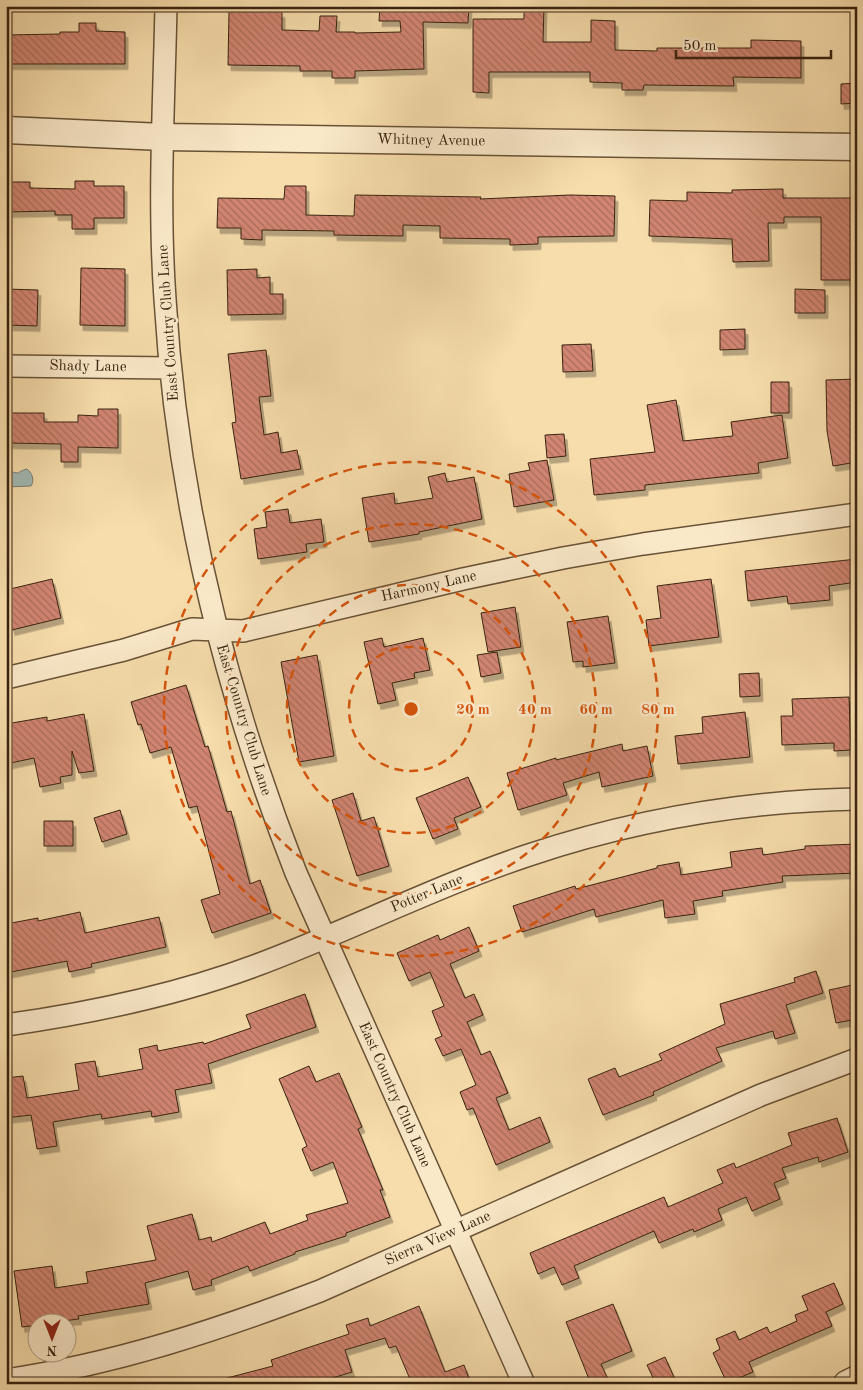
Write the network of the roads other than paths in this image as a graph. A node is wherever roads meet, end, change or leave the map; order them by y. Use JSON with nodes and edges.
{"nodes":[{"id":1,"x":166,"y":6,"type":"edge"},
{"id":2,"x":6,"y":130,"type":"edge"},
{"id":3,"x":163,"y":137,"type":"junction"},
{"id":4,"x":857,"y":148,"type":"edge"},
{"id":5,"x":6,"y":366,"type":"edge"},
{"id":6,"x":170,"y":368,"type":"junction"},
{"id":7,"x":857,"y":514,"type":"edge"},
{"id":8,"x":216,"y":630,"type":"junction"},
{"id":9,"x":6,"y":678,"type":"edge"},
{"id":10,"x":857,"y":799,"type":"edge"},
{"id":11,"x":324,"y":938,"type":"junction"},
{"id":12,"x":6,"y":1025,"type":"edge"},
{"id":13,"x":857,"y":1059,"type":"edge"},
{"id":14,"x":456,"y":1232,"type":"junction"},
{"id":15,"x":857,"y":1379,"type":"edge"},
{"id":16,"x":6,"y":1380,"type":"edge"},
{"id":17,"x":524,"y":1384,"type":"edge"},
{"id":18,"x":847,"y":1384,"type":"edge"}],
"edges":[{"from":1,"to":3,"type":"street","name":"East Country Club Lane"},
{"from":2,"to":3,"type":"street","name":"Whitney Avenue"},
{"from":3,"to":4,"type":"street","name":"Whitney Avenue"},
{"from":3,"to":6,"type":"street","name":"East Country Club Lane"},
{"from":5,"to":6,"type":"street","name":"Shady Lane"},
{"from":6,"to":8,"type":"street","name":"East Country Club Lane"},
{"from":7,"to":8,"type":"street","name":"Harmony Lane"},
{"from":8,"to":9,"type":"street","name":"Harmony Lane"},
{"from":8,"to":11,"type":"street","name":"East Country Club Lane"},
{"from":10,"to":11,"type":"street","name":"Potter Lane"},
{"from":11,"to":12,"type":"street","name":"Potter Lane"},
{"from":11,"to":14,"type":"street","name":"East Country Club Lane"},
{"from":13,"to":14,"type":"street","name":"Sierra View Lane"},
{"from":14,"to":16,"type":"street","name":"Sierra View Lane"},
{"from":14,"to":17,"type":"street","name":"East Country Club Lane"},
{"from":15,"to":18,"type":"street"}]}
